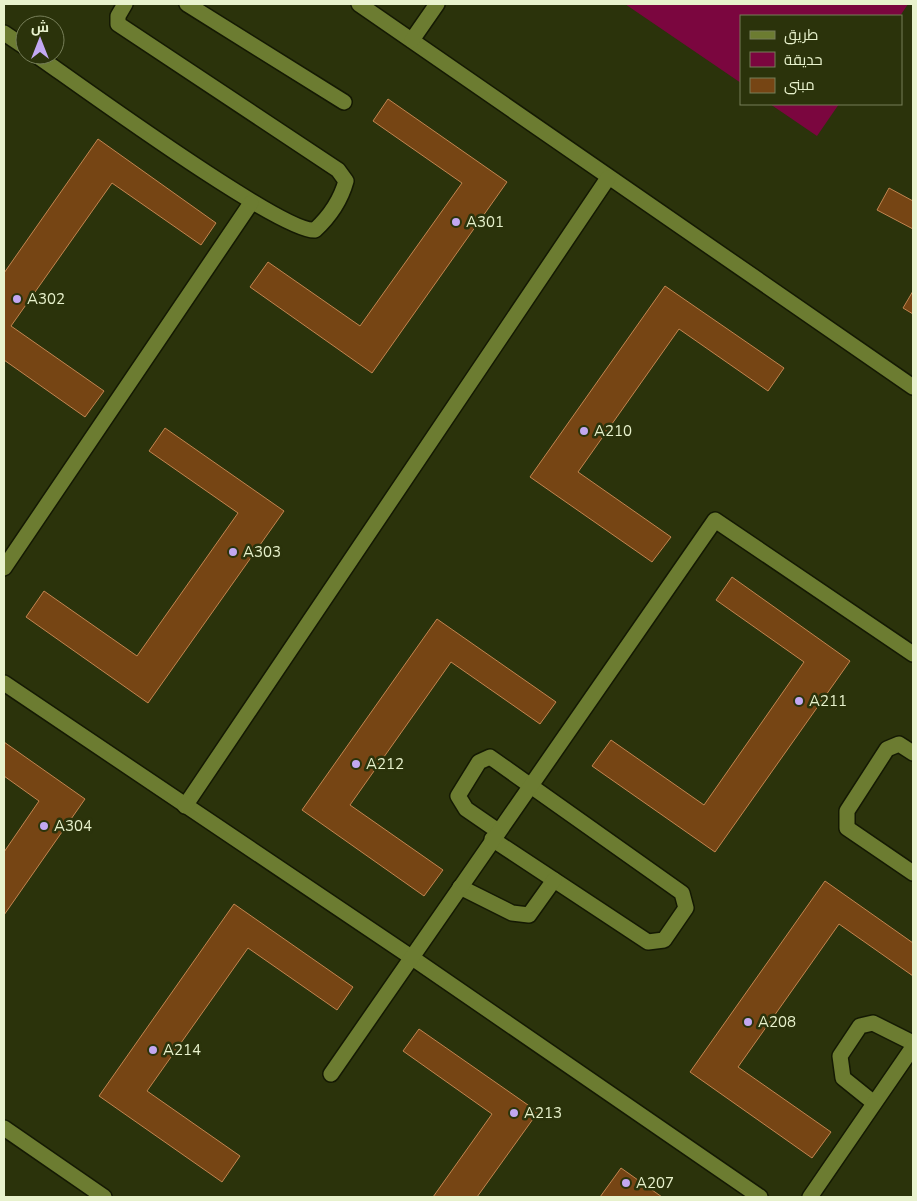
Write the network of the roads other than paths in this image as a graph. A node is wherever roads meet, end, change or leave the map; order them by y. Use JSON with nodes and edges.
{"nodes":[{"id":1,"x":125,"y":4,"type":"edge"},
{"id":2,"x":188,"y":4,"type":"edge"},
{"id":3,"x":359,"y":4,"type":"edge"},
{"id":4,"x":437,"y":4,"type":"edge"},
{"id":5,"x":4,"y":33,"type":"edge"},
{"id":6,"x":15,"y":40,"type":"edge"},
{"id":7,"x":412,"y":40,"type":"junction"},
{"id":8,"x":51,"y":65,"type":"edge"},
{"id":9,"x":344,"y":102,"type":"dead end"},
{"id":10,"x":608,"y":178,"type":"junction"},
{"id":11,"x":252,"y":203,"type":"junction"},
{"id":12,"x":913,"y":387,"type":"edge"},
{"id":13,"x":4,"y":568,"type":"edge"},
{"id":14,"x":913,"y":654,"type":"edge"},
{"id":15,"x":4,"y":683,"type":"edge"},
{"id":16,"x":913,"y":753,"type":"edge"},
{"id":17,"x":530,"y":787,"type":"junction"},
{"id":18,"x":185,"y":806,"type":"junction"},
{"id":19,"x":495,"y":835,"type":"junction"},
{"id":20,"x":913,"y":873,"type":"edge"},
{"id":21,"x":554,"y":880,"type":"junction"},
{"id":22,"x":460,"y":887,"type":"junction"},
{"id":23,"x":410,"y":957,"type":"junction"},
{"id":24,"x":913,"y":1045,"type":"edge"},
{"id":25,"x":331,"y":1074,"type":"dead end"},
{"id":26,"x":874,"y":1103,"type":"junction"},
{"id":27,"x":4,"y":1128,"type":"edge"},
{"id":28,"x":104,"y":1197,"type":"edge"},
{"id":29,"x":760,"y":1197,"type":"edge"},
{"id":30,"x":810,"y":1197,"type":"edge"}],
"edges":[{"from":1,"to":11,"type":"street"},
{"from":2,"to":9,"type":"street"},
{"from":3,"to":7,"type":"street"},
{"from":4,"to":7,"type":"street"},
{"from":5,"to":6,"type":"street"},
{"from":7,"to":10,"type":"street"},
{"from":8,"to":11,"type":"street"},
{"from":10,"to":12,"type":"street"},
{"from":10,"to":18,"type":"street"},
{"from":11,"to":13,"type":"street"},
{"from":14,"to":17,"type":"street"},
{"from":15,"to":18,"type":"street"},
{"from":16,"to":20,"type":"street"},
{"from":17,"to":19,"type":"street"},
{"from":17,"to":19,"type":"street"},
{"from":17,"to":21,"type":"street"},
{"from":18,"to":23,"type":"street"},
{"from":19,"to":21,"type":"street"},
{"from":19,"to":22,"type":"street"},
{"from":21,"to":22,"type":"street"},
{"from":22,"to":23,"type":"street"},
{"from":23,"to":25,"type":"street"},
{"from":23,"to":29,"type":"street"},
{"from":24,"to":26,"type":"street"},
{"from":24,"to":26,"type":"street"},
{"from":26,"to":30,"type":"street"},
{"from":27,"to":28,"type":"street"}]}
